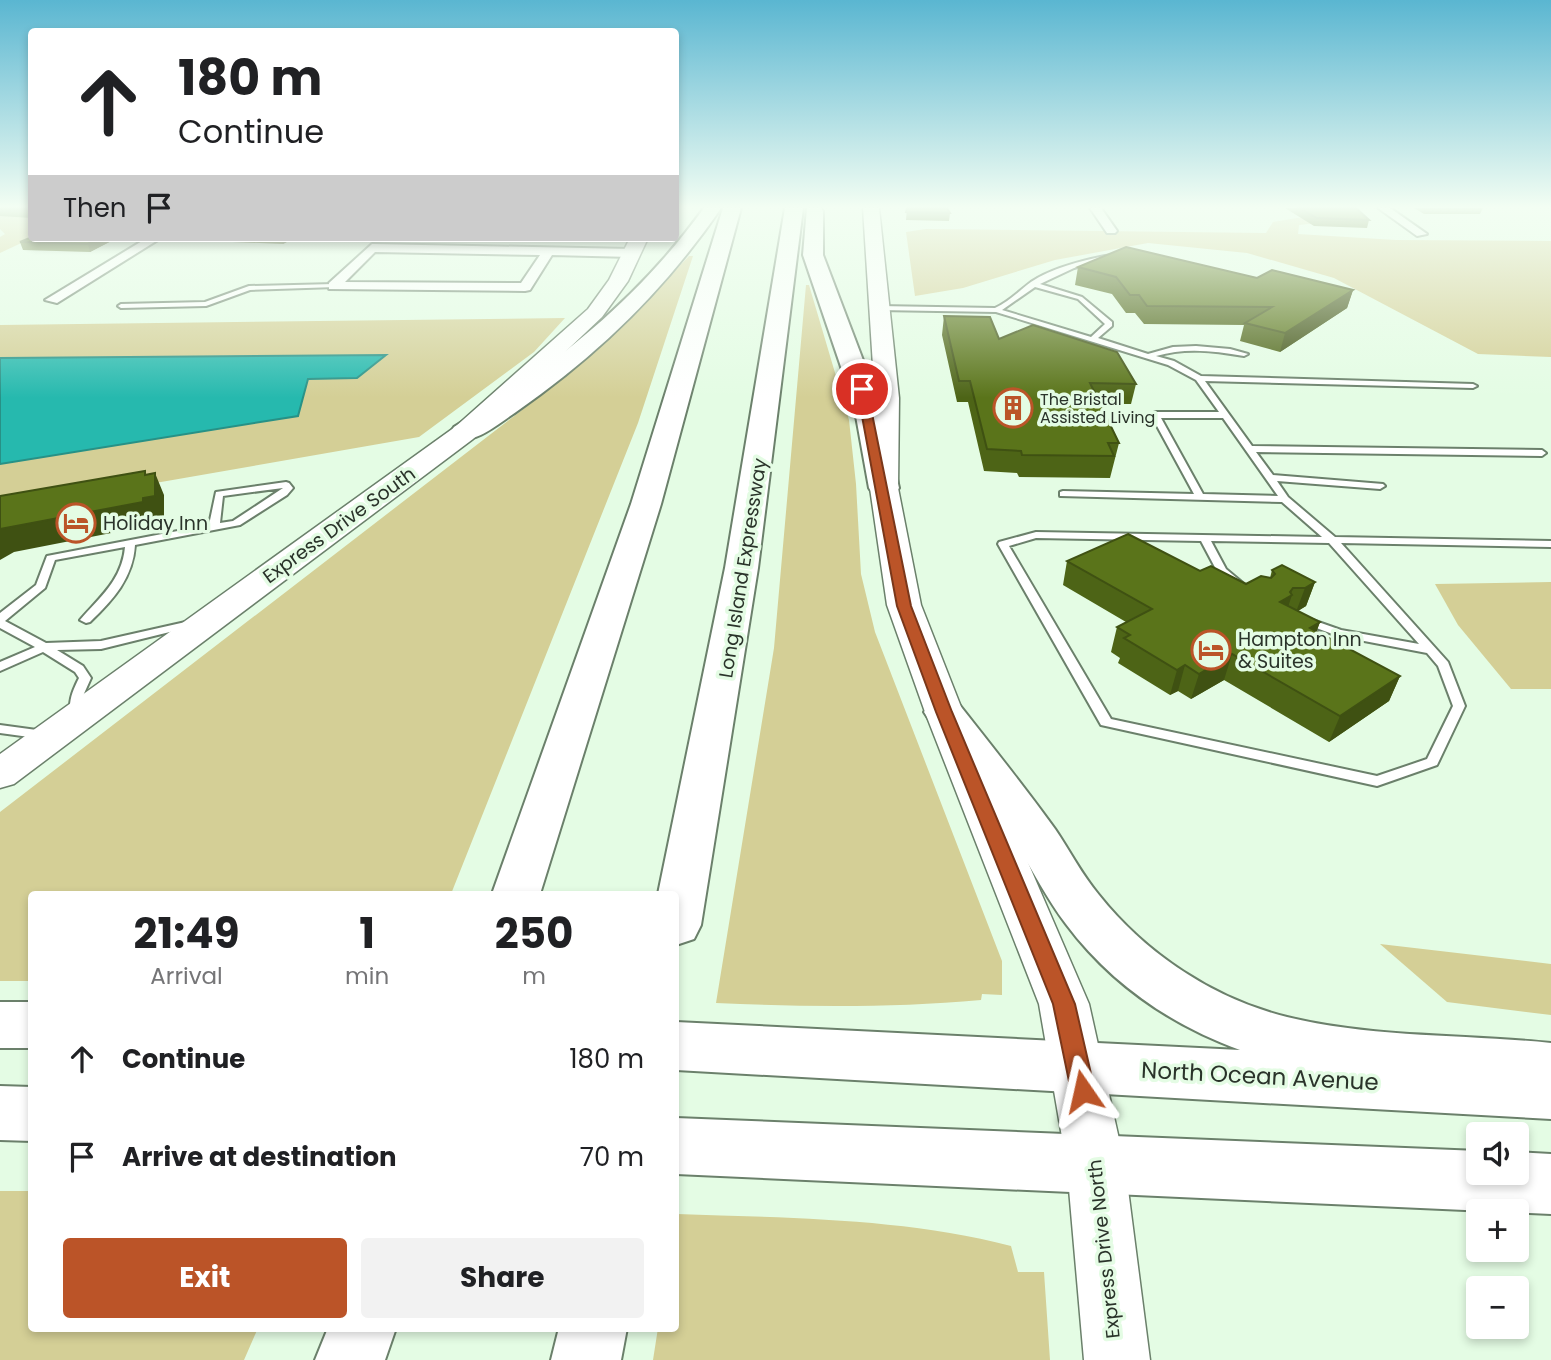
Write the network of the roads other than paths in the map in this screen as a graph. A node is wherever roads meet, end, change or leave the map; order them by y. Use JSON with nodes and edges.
{"nodes":[{"id":1,"x":99,"y":271,"type":"edge"},
{"id":2,"x":349,"y":271,"type":"edge"},
{"id":3,"x":535,"y":271,"type":"edge"},
{"id":4,"x":621,"y":271,"type":"edge"},
{"id":5,"x":666,"y":271,"type":"edge"},
{"id":6,"x":714,"y":271,"type":"edge"},
{"id":7,"x":786,"y":271,"type":"edge"},
{"id":8,"x":819,"y":271,"type":"edge"},
{"id":9,"x":876,"y":271,"type":"edge"},
{"id":10,"x":1063,"y":271,"type":"edge"},
{"id":11,"x":1033,"y":284,"type":"junction"},
{"id":12,"x":334,"y":286,"type":"junction"},
{"id":13,"x":52,"y":300,"type":"dead end"},
{"id":14,"x":121,"y":306,"type":"dead end"},
{"id":15,"x":879,"y":308,"type":"junction"},
{"id":16,"x":996,"y":310,"type":"junction"},
{"id":17,"x":1092,"y":340,"type":"junction"},
{"id":18,"x":1244,"y":354,"type":"edge"},
{"id":19,"x":1147,"y":356,"type":"junction"},
{"id":20,"x":1199,"y":378,"type":"junction"},
{"id":21,"x":1473,"y":386,"type":"dead end"},
{"id":22,"x":1225,"y":415,"type":"junction"},
{"id":23,"x":464,"y":433,"type":"junction"},
{"id":24,"x":1249,"y":449,"type":"junction"},
{"id":25,"x":1542,"y":453,"type":"dead end"},
{"id":26,"x":1270,"y":478,"type":"junction"},
{"id":27,"x":1380,"y":486,"type":"dead end"},
{"id":28,"x":884,"y":488,"type":"junction"},
{"id":29,"x":1063,"y":494,"type":"dead end"},
{"id":30,"x":1200,"y":497,"type":"junction"},
{"id":31,"x":1285,"y":499,"type":"junction"},
{"id":32,"x":214,"y":527,"type":"junction"},
{"id":33,"x":1204,"y":537,"type":"junction"},
{"id":34,"x":1332,"y":540,"type":"junction"},
{"id":35,"x":130,"y":543,"type":"junction"},
{"id":36,"x":1551,"y":544,"type":"edge"},
{"id":37,"x":1249,"y":591,"type":"edge"},
{"id":38,"x":1290,"y":616,"type":"edge"},
{"id":39,"x":86,"y":620,"type":"dead end"},
{"id":40,"x":0,"y":621,"type":"edge"},
{"id":41,"x":208,"y":621,"type":"junction"},
{"id":42,"x":44,"y":647,"type":"junction"},
{"id":43,"x":1431,"y":650,"type":"junction"},
{"id":44,"x":0,"y":667,"type":"edge"},
{"id":45,"x":944,"y":712,"type":"junction"},
{"id":46,"x":78,"y":716,"type":"junction"},
{"id":47,"x":0,"y":729,"type":"edge"},
{"id":48,"x":51,"y":736,"type":"junction"},
{"id":49,"x":0,"y":774,"type":"edge"},
{"id":50,"x":517,"y":891,"type":"edge"},
{"id":51,"x":679,"y":909,"type":"edge"},
{"id":52,"x":0,"y":1025,"type":"edge"},
{"id":53,"x":28,"y":1025,"type":"edge"},
{"id":54,"x":679,"y":1046,"type":"edge"},
{"id":55,"x":1078,"y":1066,"type":"junction"},
{"id":56,"x":1551,"y":1068,"type":"edge"},
{"id":57,"x":1551,"y":1093,"type":"edge"},
{"id":58,"x":0,"y":1113,"type":"edge"},
{"id":59,"x":28,"y":1114,"type":"edge"},
{"id":60,"x":679,"y":1146,"type":"edge"},
{"id":61,"x":1096,"y":1166,"type":"junction"},
{"id":62,"x":1551,"y":1184,"type":"edge"},
{"id":63,"x":360,"y":1332,"type":"edge"},
{"id":64,"x":592,"y":1332,"type":"edge"},
{"id":65,"x":350,"y":1360,"type":"edge"},
{"id":66,"x":586,"y":1360,"type":"edge"},
{"id":67,"x":1117,"y":1360,"type":"edge"}],
"edges":[{"from":1,"to":13,"type":"street"},
{"from":2,"to":12,"type":"street"},
{"from":3,"to":12,"type":"street"},
{"from":4,"to":23,"type":"main road","name":"Express Drive South"},
{"from":5,"to":23,"type":"highway"},
{"from":6,"to":50,"type":"highway"},
{"from":7,"to":51,"type":"highway","name":"Long Island Expressway"},
{"from":8,"to":28,"type":"highway"},
{"from":9,"to":15,"type":"main road","name":"Express Drive North"},
{"from":10,"to":11,"type":"lane"},
{"from":11,"to":16,"type":"lane"},
{"from":11,"to":17,"type":"lane"},
{"from":12,"to":14,"type":"lane"},
{"from":15,"to":16,"type":"lane"},
{"from":15,"to":28,"type":"main road","name":"Express Drive North"},
{"from":16,"to":17,"type":"lane"},
{"from":17,"to":19,"type":"lane"},
{"from":18,"to":19,"type":"lane"},
{"from":19,"to":20,"type":"lane"},
{"from":20,"to":21,"type":"lane"},
{"from":20,"to":22,"type":"lane"},
{"from":22,"to":24,"type":"lane"},
{"from":22,"to":30,"type":"lane"},
{"from":23,"to":41,"type":"main road","name":"Express Drive South"},
{"from":24,"to":25,"type":"lane"},
{"from":24,"to":26,"type":"lane"},
{"from":26,"to":27,"type":"lane"},
{"from":26,"to":31,"type":"lane"},
{"from":28,"to":45,"type":"main road","name":"Express Drive North"},
{"from":29,"to":30,"type":"lane"},
{"from":30,"to":31,"type":"lane"},
{"from":31,"to":34,"type":"lane"},
{"from":32,"to":32,"type":"lane"},
{"from":32,"to":35,"type":"lane"},
{"from":33,"to":34,"type":"lane"},
{"from":33,"to":37,"type":"lane"},
{"from":33,"to":43,"type":"lane"},
{"from":34,"to":36,"type":"lane"},
{"from":34,"to":43,"type":"lane"},
{"from":35,"to":39,"type":"lane"},
{"from":35,"to":40,"type":"lane"},
{"from":38,"to":43,"type":"lane"},
{"from":40,"to":42,"type":"lane"},
{"from":41,"to":42,"type":"lane"},
{"from":41,"to":46,"type":"main road","name":"Express Drive South"},
{"from":42,"to":44,"type":"lane"},
{"from":42,"to":46,"type":"lane"},
{"from":45,"to":55,"type":"main road","name":"Express Drive North"},
{"from":45,"to":56,"type":"highway"},
{"from":46,"to":48,"type":"main road","name":"Express Drive South"},
{"from":47,"to":48,"type":"lane"},
{"from":48,"to":49,"type":"main road","name":"Express Drive South"},
{"from":52,"to":53,"type":"highway"},
{"from":54,"to":55,"type":"highway","name":"North Ocean Avenue"},
{"from":55,"to":57,"type":"highway","name":"North Ocean Avenue"},
{"from":55,"to":61,"type":"main road","name":"Express Drive North"},
{"from":58,"to":59,"type":"highway"},
{"from":60,"to":61,"type":"highway"},
{"from":61,"to":62,"type":"highway"},
{"from":61,"to":67,"type":"main road","name":"Express Drive North"},
{"from":63,"to":65,"type":"highway"},
{"from":64,"to":66,"type":"highway"}]}
